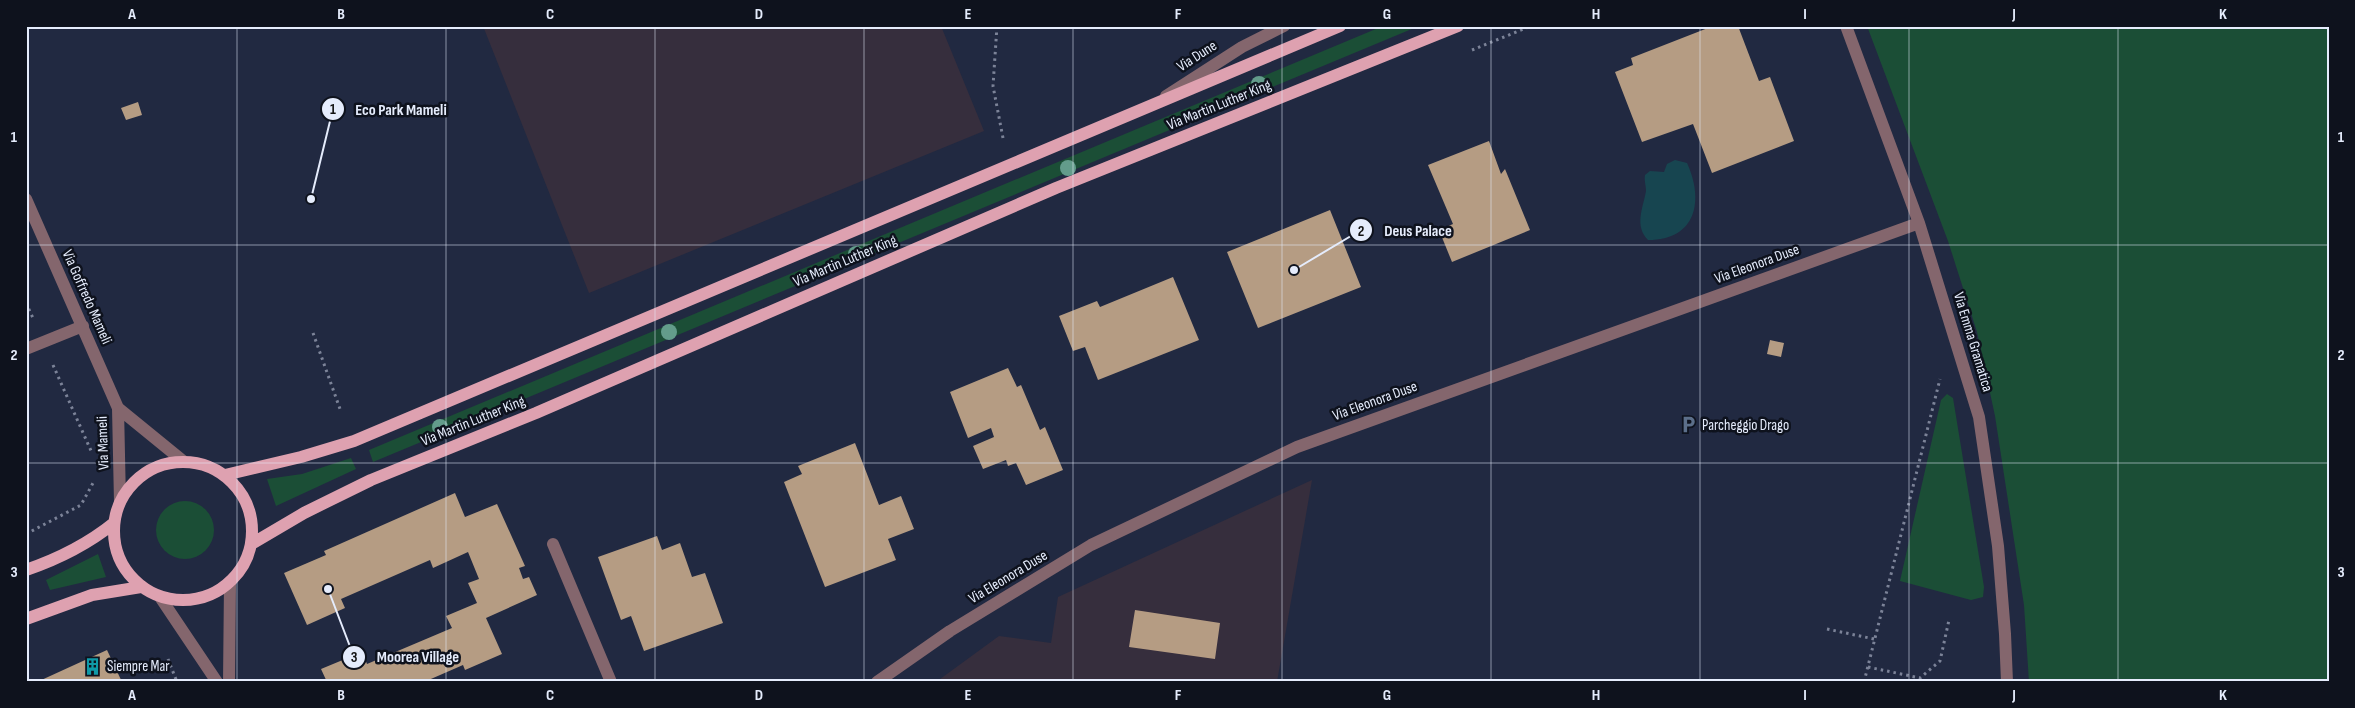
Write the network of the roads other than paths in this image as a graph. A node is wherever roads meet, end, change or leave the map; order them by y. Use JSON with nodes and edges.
{"nodes":[{"id":1,"x":1284,"y":26,"type":"edge"},
{"id":2,"x":1340,"y":26,"type":"edge"},
{"id":3,"x":1458,"y":26,"type":"edge"},
{"id":4,"x":1846,"y":26,"type":"edge"},
{"id":5,"x":1155,"y":103,"type":"junction"},
{"id":6,"x":26,"y":199,"type":"edge"},
{"id":7,"x":1919,"y":223,"type":"junction"},
{"id":8,"x":83,"y":326,"type":"junction"},
{"id":9,"x":26,"y":349,"type":"edge"},
{"id":10,"x":118,"y":408,"type":"junction"},
{"id":11,"x":183,"y":461,"type":"junction"},
{"id":12,"x":225,"y":475,"type":"junction"},
{"id":13,"x":120,"y":502,"type":"junction"},
{"id":14,"x":114,"y":523,"type":"junction"},
{"id":15,"x":253,"y":543,"type":"junction"},
{"id":16,"x":553,"y":544,"type":"dead end"},
{"id":17,"x":26,"y":570,"type":"edge"},
{"id":18,"x":230,"y":583,"type":"junction"},
{"id":19,"x":142,"y":587,"type":"junction"},
{"id":20,"x":160,"y":597,"type":"junction"},
{"id":21,"x":26,"y":619,"type":"edge"},
{"id":22,"x":217,"y":682,"type":"edge"},
{"id":23,"x":228,"y":682,"type":"edge"},
{"id":24,"x":611,"y":682,"type":"edge"},
{"id":25,"x":877,"y":682,"type":"edge"},
{"id":26,"x":2007,"y":682,"type":"edge"}],
"edges":[{"from":1,"to":5,"type":"street","name":"Via Dune"},
{"from":2,"to":5,"type":"main road","name":"Via Martin Luther King"},
{"from":3,"to":15,"type":"main road","name":"Via Martin Luther King"},
{"from":4,"to":7,"type":"street","name":"Via Emma Gramatica"},
{"from":5,"to":12,"type":"main road","name":"Via Martin Luther King"},
{"from":6,"to":8,"type":"street","name":"Via Goffredo Mameli"},
{"from":7,"to":25,"type":"street","name":"Via Eleonora Duse"},
{"from":7,"to":26,"type":"street","name":"Via Emma Gramatica"},
{"from":8,"to":9,"type":"street"},
{"from":8,"to":10,"type":"street","name":"Via Goffredo Mameli"},
{"from":10,"to":11,"type":"street","name":"Via Mameli"},
{"from":10,"to":13,"type":"street","name":"Via Mameli"},
{"from":11,"to":12,"type":"main road"},
{"from":11,"to":13,"type":"main road"},
{"from":12,"to":15,"type":"main road"},
{"from":13,"to":14,"type":"main road"},
{"from":14,"to":17,"type":"main road"},
{"from":14,"to":19,"type":"main road"},
{"from":15,"to":18,"type":"main road"},
{"from":16,"to":24,"type":"street"},
{"from":18,"to":20,"type":"main road"},
{"from":18,"to":23,"type":"street"},
{"from":19,"to":20,"type":"main road"},
{"from":19,"to":21,"type":"main road"},
{"from":20,"to":22,"type":"street"}]}
